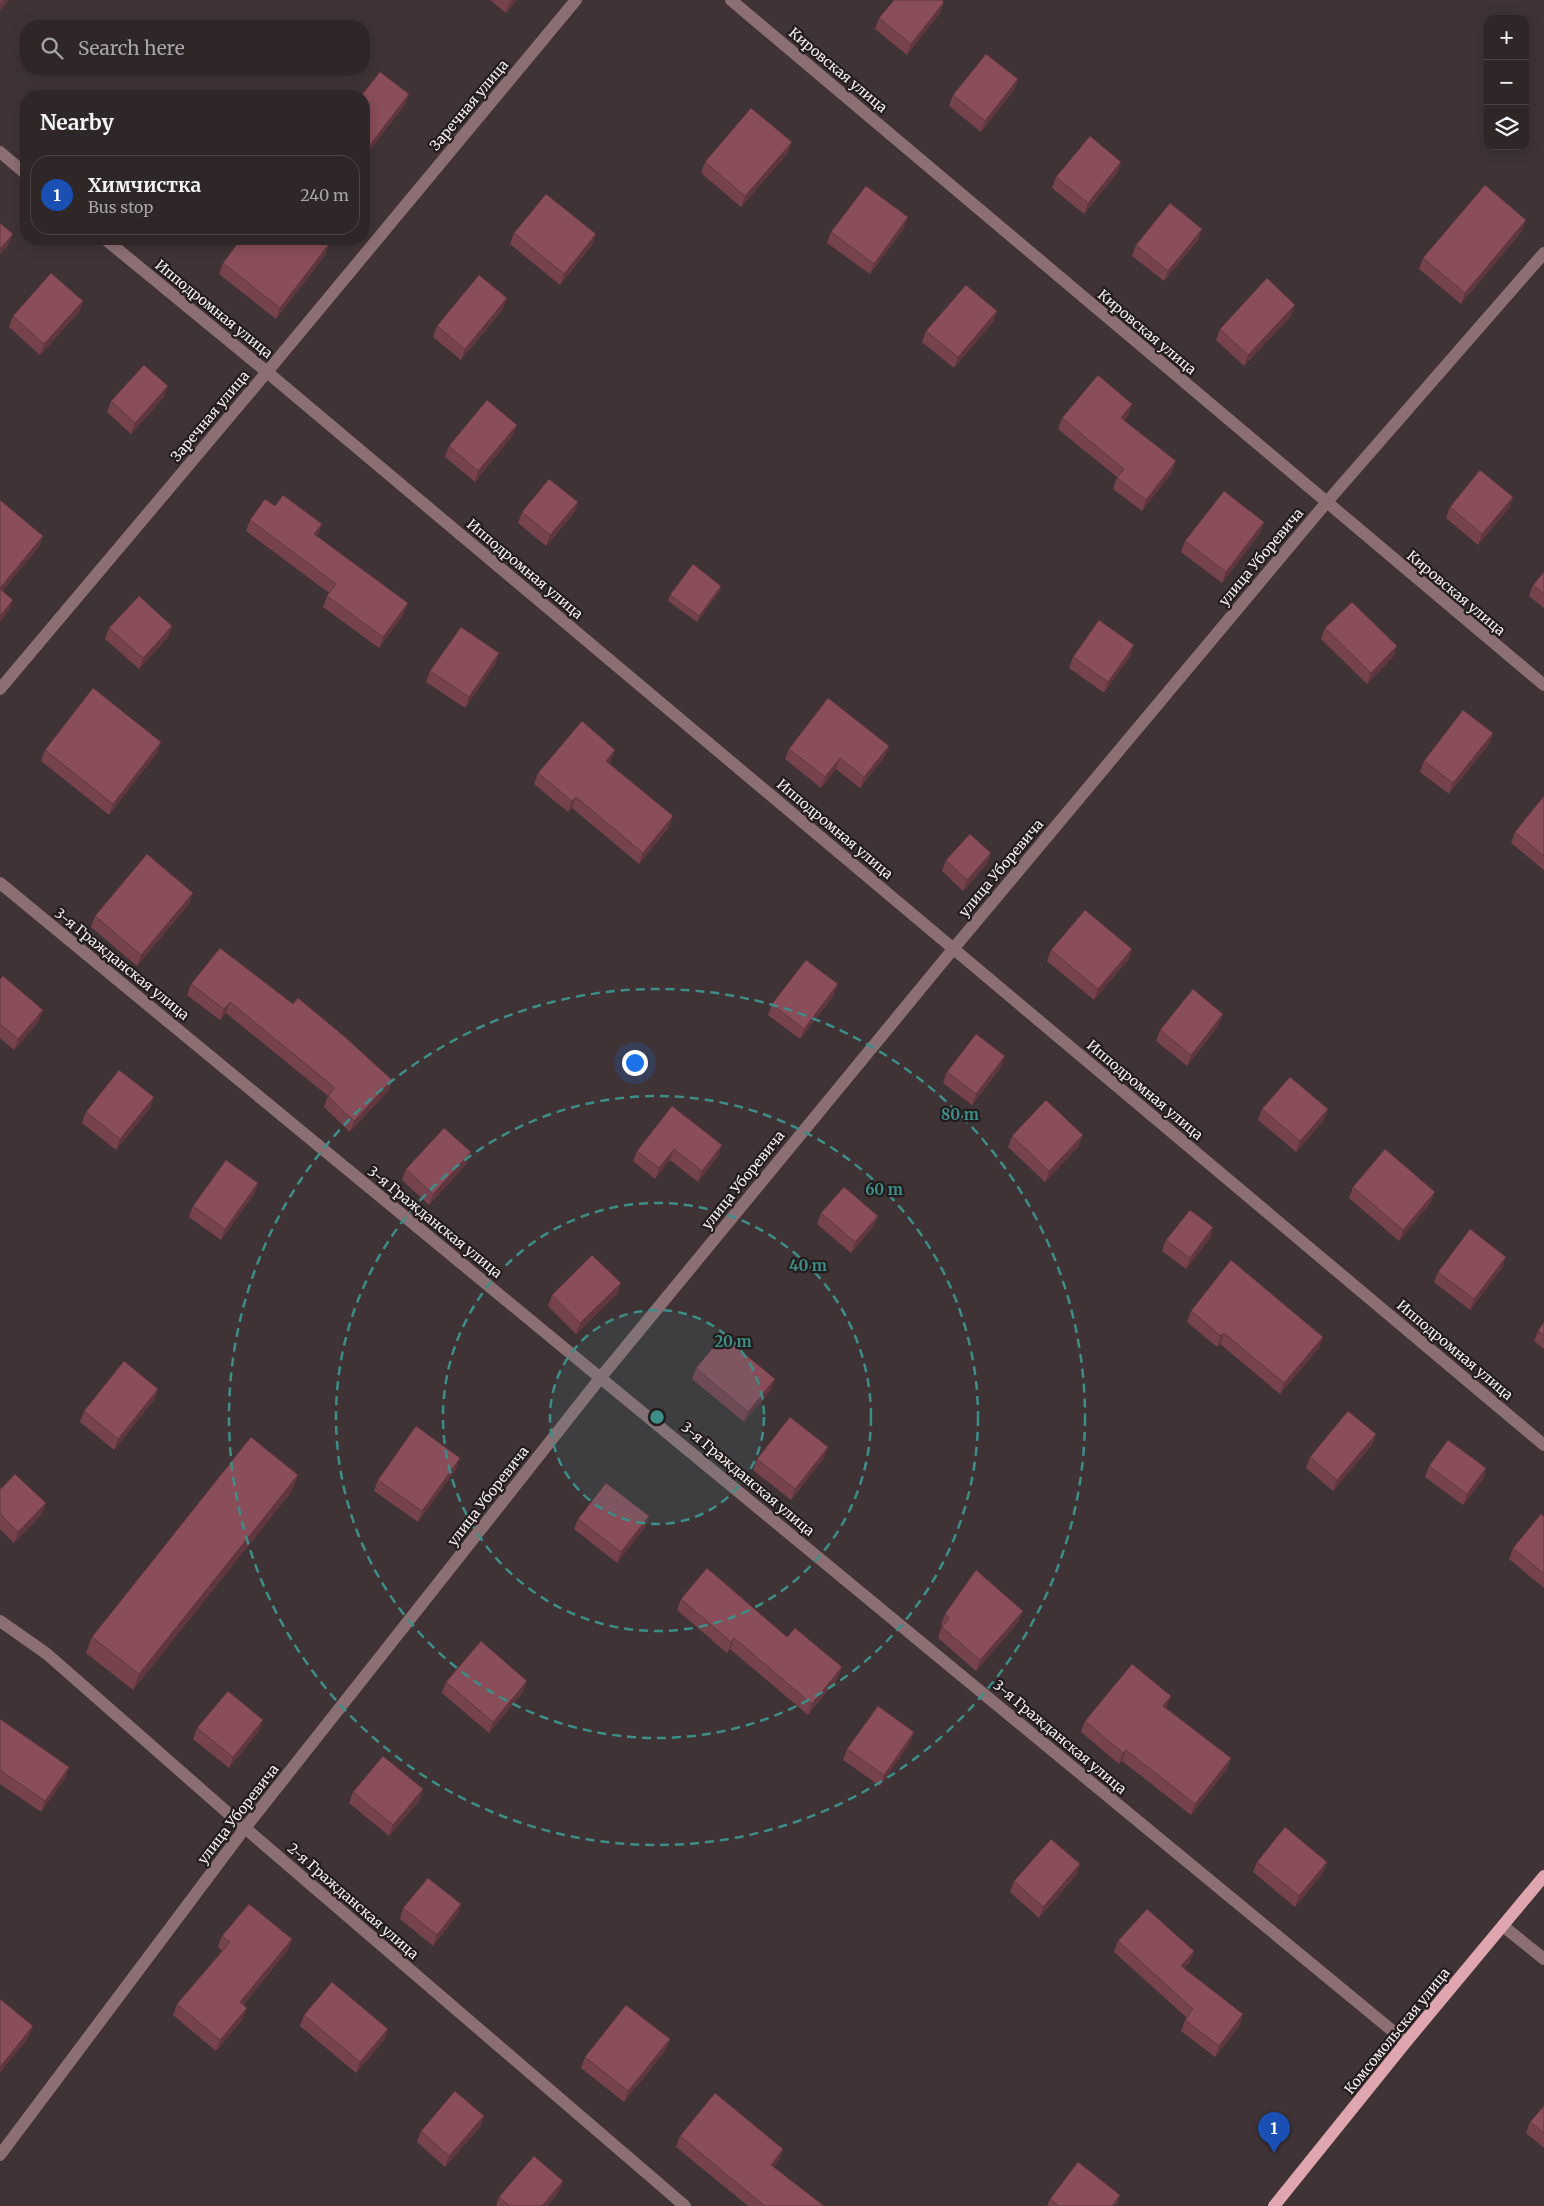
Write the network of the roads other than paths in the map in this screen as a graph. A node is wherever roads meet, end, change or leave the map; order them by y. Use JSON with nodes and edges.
{"nodes":[{"id":1,"x":576,"y":0,"type":"edge"},
{"id":2,"x":731,"y":0,"type":"edge"},
{"id":3,"x":0,"y":152,"type":"edge"},
{"id":4,"x":20,"y":169,"type":"edge"},
{"id":5,"x":112,"y":245,"type":"edge"},
{"id":6,"x":1544,"y":253,"type":"edge"},
{"id":7,"x":267,"y":372,"type":"junction"},
{"id":8,"x":1326,"y":503,"type":"junction"},
{"id":9,"x":1544,"y":685,"type":"edge"},
{"id":10,"x":0,"y":689,"type":"edge"},
{"id":11,"x":0,"y":883,"type":"edge"},
{"id":12,"x":954,"y":948,"type":"junction"},
{"id":13,"x":601,"y":1377,"type":"junction"},
{"id":14,"x":1544,"y":1445,"type":"edge"},
{"id":15,"x":0,"y":1621,"type":"edge"},
{"id":16,"x":245,"y":1828,"type":"junction"},
{"id":17,"x":1544,"y":1876,"type":"edge"},
{"id":18,"x":1503,"y":1926,"type":"junction"},
{"id":19,"x":1544,"y":1959,"type":"edge"},
{"id":20,"x":1406,"y":2042,"type":"junction"},
{"id":21,"x":0,"y":2155,"type":"edge"},
{"id":22,"x":685,"y":2206,"type":"edge"},
{"id":23,"x":1274,"y":2206,"type":"edge"}],
"edges":[{"from":1,"to":7,"type":"street","name":"Заречная улица"},
{"from":2,"to":8,"type":"street","name":"Кировская улица"},
{"from":3,"to":4,"type":"street"},
{"from":5,"to":7,"type":"street","name":"Ипподромная улица"},
{"from":6,"to":8,"type":"street","name":"улица Уборевича"},
{"from":7,"to":10,"type":"street","name":"Заречная улица"},
{"from":7,"to":12,"type":"street","name":"Ипподромная улица"},
{"from":8,"to":9,"type":"street","name":"Кировская улица"},
{"from":8,"to":12,"type":"street","name":"улица Уборевича"},
{"from":11,"to":13,"type":"street","name":"3-я Гражданская улица"},
{"from":12,"to":13,"type":"street","name":"улица Уборевича"},
{"from":12,"to":14,"type":"street","name":"Ипподромная улица"},
{"from":13,"to":16,"type":"street","name":"улица Уборевича"},
{"from":13,"to":20,"type":"street","name":"3-я Гражданская улица"},
{"from":15,"to":16,"type":"street","name":"2-я Гражданская улица"},
{"from":16,"to":21,"type":"street","name":"улица Уборевича"},
{"from":16,"to":22,"type":"street","name":"2-я Гражданская улица"},
{"from":17,"to":18,"type":"main road","name":"Комсомольская улица"},
{"from":18,"to":19,"type":"street"},
{"from":18,"to":20,"type":"main road","name":"Комсомольская улица"},
{"from":20,"to":23,"type":"main road","name":"Комсомольская улица"}]}
